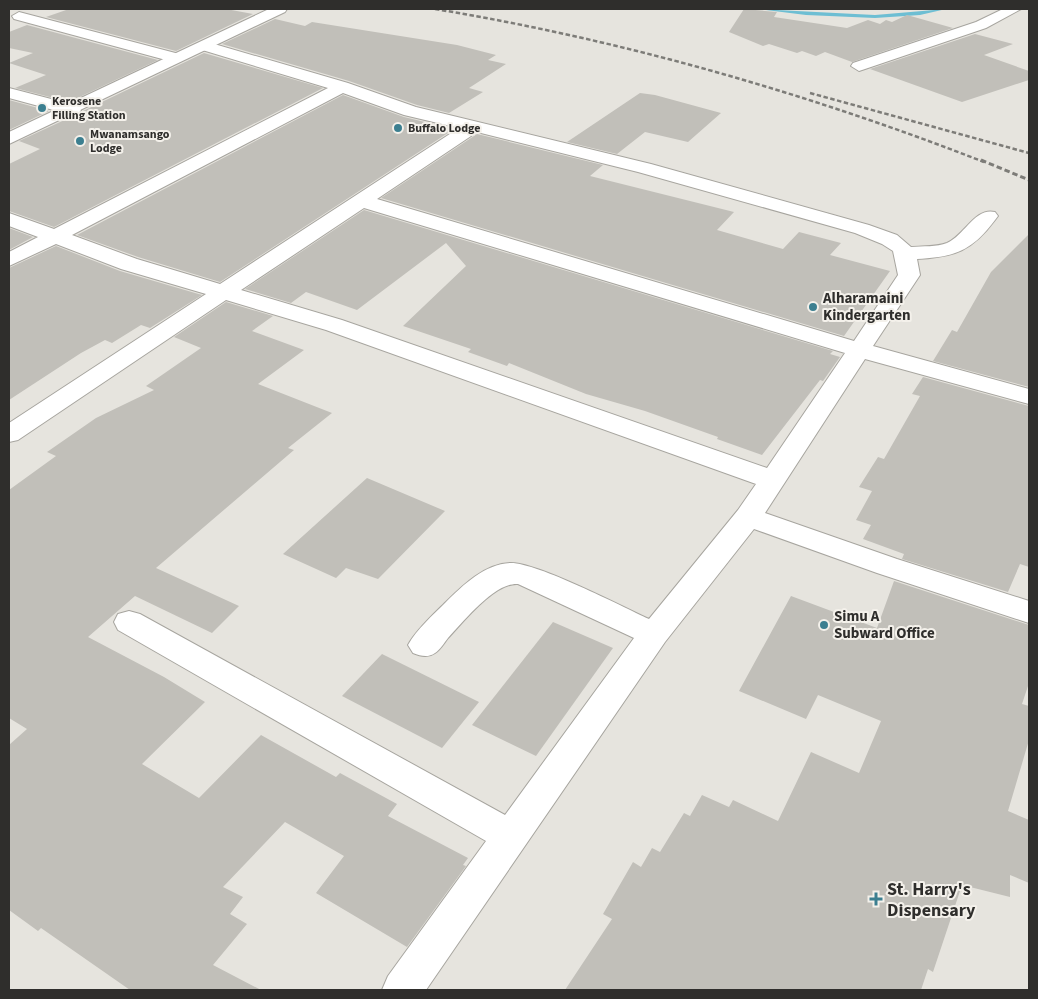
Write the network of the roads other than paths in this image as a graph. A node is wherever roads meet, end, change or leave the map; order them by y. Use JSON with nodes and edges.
{"nodes":[{"id":1,"x":280,"y":9,"type":"edge"},
{"id":2,"x":1014,"y":9,"type":"edge"},
{"id":3,"x":1024,"y":9,"type":"edge"},
{"id":4,"x":1029,"y":10,"type":"edge"},
{"id":5,"x":19,"y":16,"type":"dead end"},
{"id":6,"x":204,"y":46,"type":"junction"},
{"id":7,"x":177,"y":58,"type":"junction"},
{"id":8,"x":859,"y":66,"type":"dead end"},
{"id":9,"x":342,"y":87,"type":"junction"},
{"id":10,"x":9,"y":93,"type":"edge"},
{"id":11,"x":72,"y":110,"type":"junction"},
{"id":12,"x":473,"y":127,"type":"junction"},
{"id":13,"x":9,"y":139,"type":"edge"},
{"id":14,"x":363,"y":201,"type":"junction"},
{"id":15,"x":988,"y":216,"type":"dead end"},
{"id":16,"x":9,"y":219,"type":"edge"},
{"id":17,"x":54,"y":234,"type":"junction"},
{"id":18,"x":906,"y":253,"type":"junction"},
{"id":19,"x":9,"y":260,"type":"edge"},
{"id":20,"x":224,"y":291,"type":"junction"},
{"id":21,"x":860,"y":350,"type":"junction"},
{"id":22,"x":1029,"y":397,"type":"edge"},
{"id":23,"x":9,"y":434,"type":"edge"},
{"id":24,"x":774,"y":480,"type":"junction"},
{"id":25,"x":748,"y":517,"type":"junction"},
{"id":26,"x":1029,"y":612,"type":"edge"},
{"id":27,"x":129,"y":622,"type":"dead end"},
{"id":28,"x":654,"y":634,"type":"junction"},
{"id":29,"x":424,"y":645,"type":"dead end"},
{"id":30,"x":510,"y":836,"type":"junction"},
{"id":31,"x":402,"y":990,"type":"edge"}],
"edges":[{"from":1,"to":6,"type":"street"},
{"from":2,"to":8,"type":"street"},
{"from":3,"to":4,"type":"street"},
{"from":5,"to":7,"type":"street"},
{"from":6,"to":7,"type":"street"},
{"from":6,"to":9,"type":"street"},
{"from":7,"to":11,"type":"street"},
{"from":9,"to":12,"type":"street"},
{"from":9,"to":17,"type":"street"},
{"from":10,"to":11,"type":"street"},
{"from":11,"to":13,"type":"street"},
{"from":12,"to":14,"type":"street"},
{"from":12,"to":18,"type":"street"},
{"from":14,"to":20,"type":"street"},
{"from":14,"to":21,"type":"street"},
{"from":15,"to":18,"type":"street"},
{"from":16,"to":17,"type":"street"},
{"from":17,"to":19,"type":"street"},
{"from":17,"to":20,"type":"street"},
{"from":18,"to":21,"type":"street"},
{"from":20,"to":23,"type":"street"},
{"from":20,"to":24,"type":"street"},
{"from":21,"to":22,"type":"street"},
{"from":21,"to":24,"type":"street"},
{"from":24,"to":25,"type":"street"},
{"from":25,"to":26,"type":"street"},
{"from":25,"to":28,"type":"street"},
{"from":27,"to":30,"type":"street"},
{"from":28,"to":29,"type":"street"},
{"from":28,"to":30,"type":"street"},
{"from":30,"to":31,"type":"street"}]}
